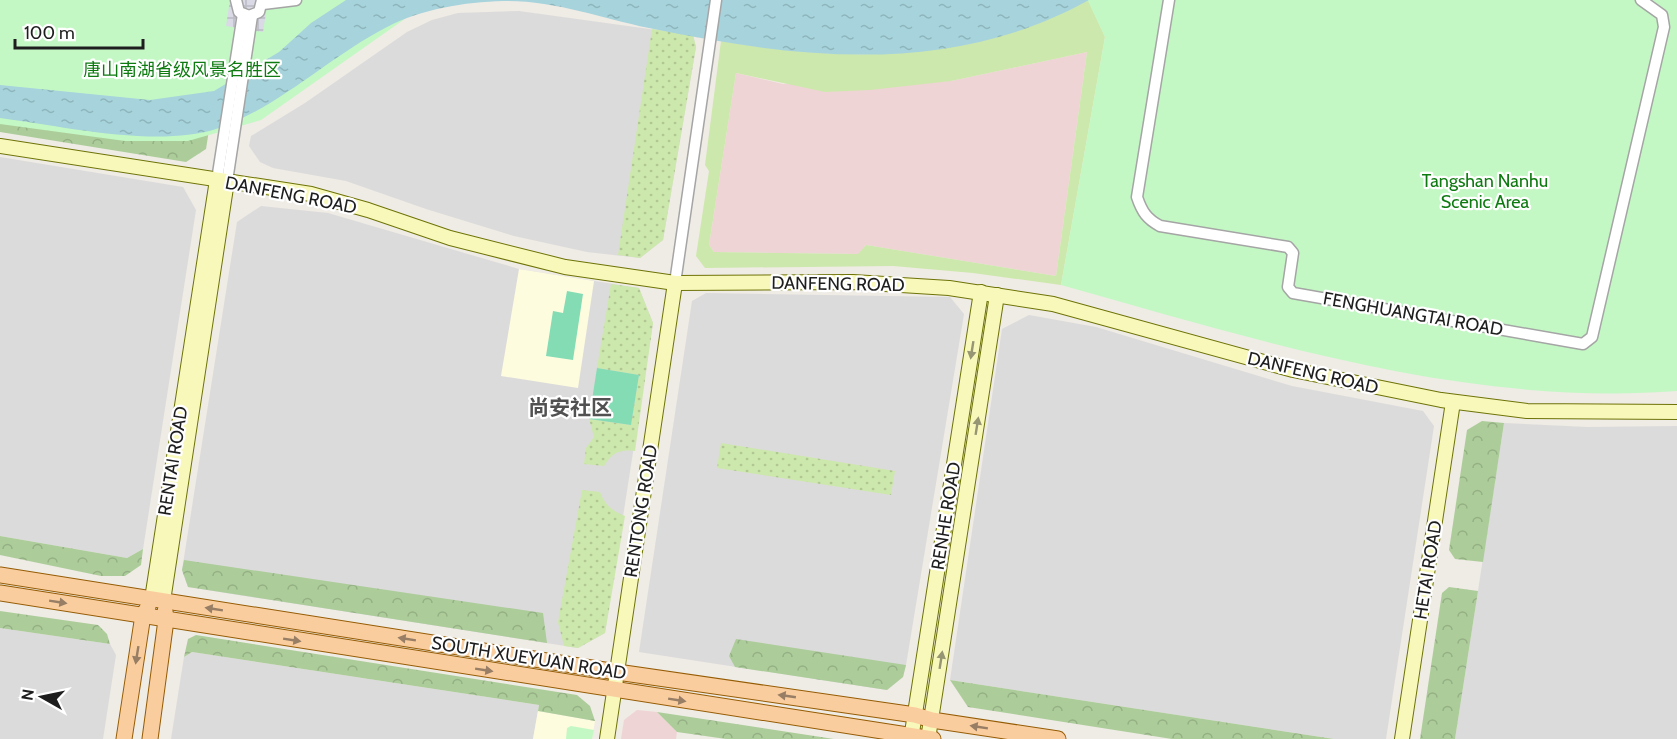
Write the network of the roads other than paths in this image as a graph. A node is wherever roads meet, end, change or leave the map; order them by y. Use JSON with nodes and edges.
{"nodes":[{"id":1,"x":236,"y":0,"type":"edge"},
{"id":2,"x":296,"y":0,"type":"edge"},
{"id":3,"x":716,"y":0,"type":"edge"},
{"id":4,"x":1169,"y":0,"type":"edge"},
{"id":5,"x":1641,"y":0,"type":"edge"},
{"id":6,"x":262,"y":2,"type":"edge"},
{"id":7,"x":247,"y":15,"type":"junction"},
{"id":8,"x":0,"y":146,"type":"edge"},
{"id":9,"x":222,"y":181,"type":"junction"},
{"id":10,"x":675,"y":283,"type":"junction"},
{"id":11,"x":981,"y":292,"type":"junction"},
{"id":12,"x":997,"y":295,"type":"junction"},
{"id":13,"x":1453,"y":402,"type":"junction"},
{"id":14,"x":1677,"y":412,"type":"edge"},
{"id":15,"x":0,"y":575,"type":"edge"},
{"id":16,"x":0,"y":593,"type":"edge"},
{"id":17,"x":157,"y":600,"type":"junction"},
{"id":18,"x":143,"y":615,"type":"junction"},
{"id":19,"x":166,"y":620,"type":"junction"},
{"id":20,"x":617,"y":672,"type":"junction"},
{"id":21,"x":614,"y":690,"type":"junction"},
{"id":22,"x":915,"y":715,"type":"junction"},
{"id":23,"x":932,"y":720,"type":"junction"},
{"id":24,"x":911,"y":737,"type":"edge"},
{"id":25,"x":124,"y":739,"type":"edge"},
{"id":26,"x":150,"y":739,"type":"edge"},
{"id":27,"x":607,"y":739,"type":"edge"},
{"id":28,"x":930,"y":739,"type":"edge"},
{"id":29,"x":1058,"y":739,"type":"edge"},
{"id":30,"x":1402,"y":739,"type":"edge"}],
"edges":[{"from":1,"to":7,"type":"street"},
{"from":2,"to":6,"type":"street"},
{"from":3,"to":10,"type":"street"},
{"from":4,"to":5,"type":"street","name":"FENGHUANGTAI ROAD"},
{"from":6,"to":7,"type":"street"},
{"from":7,"to":9,"type":"street"},
{"from":8,"to":9,"type":"main road","name":"DANFENG ROAD"},
{"from":9,"to":10,"type":"main road","name":"DANFENG ROAD"},
{"from":9,"to":17,"type":"main road","name":"RENTAI ROAD"},
{"from":10,"to":11,"type":"main road","name":"DANFENG ROAD"},
{"from":10,"to":20,"type":"main road","name":"RENTONG ROAD"},
{"from":11,"to":12,"type":"main road","name":"DANFENG ROAD"},
{"from":11,"to":22,"type":"main road","name":"RENHE ROAD","one_way":true},
{"from":12,"to":13,"type":"main road","name":"DANFENG ROAD"},
{"from":23,"to":12,"type":"main road","name":"RENHE ROAD","one_way":true},
{"from":13,"to":14,"type":"main road","name":"DANFENG ROAD"},
{"from":13,"to":30,"type":"main road","name":"HETAI ROAD"},
{"from":15,"to":17,"type":"main road","name":"SOUTH XUEYUAN ROAD"},
{"from":16,"to":18,"type":"main road","name":"SOUTH XUEYUAN ROAD","one_way":true},
{"from":17,"to":18,"type":"main road","name":"RENTAI ROAD"},
{"from":17,"to":19,"type":"main road","name":"RENTAI ROAD"},
{"from":20,"to":17,"type":"main road","name":"SOUTH XUEYUAN ROAD","one_way":true},
{"from":18,"to":19,"type":"main road","name":"SOUTH XUEYUAN ROAD"},
{"from":18,"to":25,"type":"main road","name":"RENTAI ROAD","one_way":true},
{"from":19,"to":21,"type":"main road","name":"SOUTH XUEYUAN ROAD","one_way":true},
{"from":19,"to":26,"type":"main road","name":"RENTAI ROAD"},
{"from":20,"to":21,"type":"main road","name":"RENTONG ROAD"},
{"from":22,"to":20,"type":"main road","name":"SOUTH XUEYUAN ROAD","one_way":true},
{"from":21,"to":24,"type":"main road","name":"SOUTH XUEYUAN ROAD","one_way":true},
{"from":21,"to":27,"type":"main road","name":"RENTONG ROAD"},
{"from":22,"to":23,"type":"main road","name":"SOUTH XUEYUAN ROAD"},
{"from":22,"to":24,"type":"main road","name":"RENHE ROAD"},
{"from":23,"to":28,"type":"main road","name":"RENHE ROAD"},
{"from":29,"to":23,"type":"main road","name":"SOUTH XUEYUAN ROAD","one_way":true},
{"from":24,"to":28,"type":"main road","name":"SOUTH XUEYUAN ROAD"}]}
